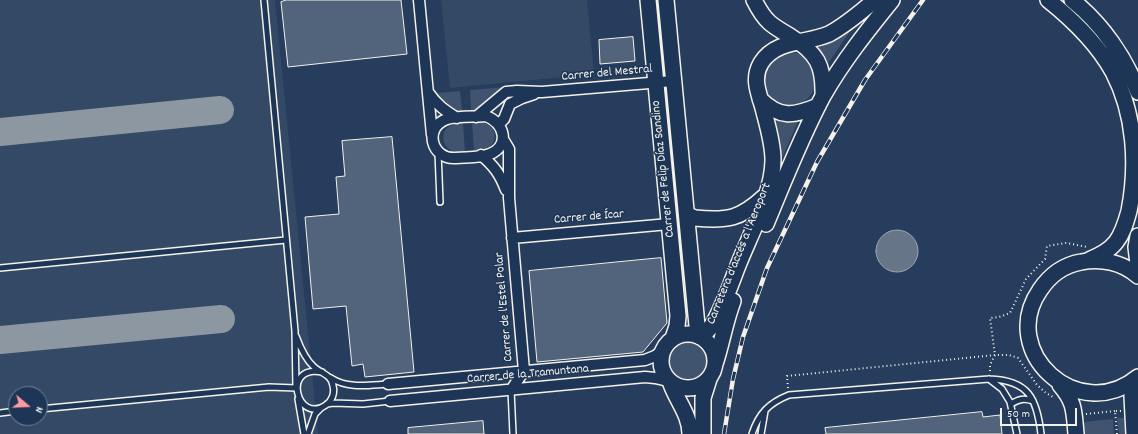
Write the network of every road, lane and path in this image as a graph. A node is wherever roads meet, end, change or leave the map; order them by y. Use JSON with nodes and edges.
{"nodes":[{"id":1,"x":264,"y":0,"type":"edge"},
{"id":2,"x":419,"y":0,"type":"edge"},
{"id":3,"x":648,"y":0,"type":"edge"},
{"id":4,"x":666,"y":0,"type":"edge"},
{"id":5,"x":754,"y":0,"type":"edge"},
{"id":6,"x":875,"y":0,"type":"edge"},
{"id":7,"x":892,"y":0,"type":"edge"},
{"id":8,"x":1048,"y":0,"type":"edge"},
{"id":9,"x":1072,"y":0,"type":"edge"},
{"id":10,"x":798,"y":41,"type":"junction"},
{"id":11,"x":673,"y":81,"type":"junction"},
{"id":12,"x":655,"y":83,"type":"junction"},
{"id":13,"x":428,"y":92,"type":"junction"},
{"id":14,"x":542,"y":92,"type":"junction"},
{"id":15,"x":1138,"y":92,"type":"edge"},
{"id":16,"x":760,"y":98,"type":"junction"},
{"id":17,"x":821,"y":101,"type":"junction"},
{"id":18,"x":476,"y":117,"type":"junction"},
{"id":19,"x":457,"y":118,"type":"junction"},
{"id":20,"x":499,"y":124,"type":"junction"},
{"id":21,"x":432,"y":139,"type":"junction"},
{"id":22,"x":503,"y":139,"type":"junction"},
{"id":23,"x":438,"y":152,"type":"junction"},
{"id":24,"x":481,"y":155,"type":"junction"},
{"id":25,"x":766,"y":195,"type":"junction"},
{"id":26,"x":509,"y":198,"type":"junction"},
{"id":27,"x":440,"y":202,"type":"dead end"},
{"id":28,"x":686,"y":212,"type":"junction"},
{"id":29,"x":669,"y":224,"type":"junction"},
{"id":30,"x":1138,"y":236,"type":"edge"},
{"id":31,"x":512,"y":238,"type":"junction"},
{"id":32,"x":286,"y":240,"type":"junction"},
{"id":33,"x":1093,"y":245,"type":"dead end"},
{"id":34,"x":1089,"y":260,"type":"junction"},
{"id":35,"x":1138,"y":264,"type":"edge"},
{"id":36,"x":0,"y":268,"type":"edge"},
{"id":37,"x":1138,"y":276,"type":"edge"},
{"id":38,"x":294,"y":331,"type":"junction"},
{"id":39,"x":699,"y":336,"type":"junction"},
{"id":40,"x":673,"y":338,"type":"junction"},
{"id":41,"x":663,"y":350,"type":"junction"},
{"id":42,"x":995,"y":355,"type":"junction"},
{"id":43,"x":715,"y":364,"type":"junction"},
{"id":44,"x":524,"y":371,"type":"junction"},
{"id":45,"x":322,"y":372,"type":"junction"},
{"id":46,"x":329,"y":377,"type":"junction"},
{"id":47,"x":1138,"y":377,"type":"edge"},
{"id":48,"x":709,"y":378,"type":"junction"},
{"id":49,"x":990,"y":378,"type":"junction"},
{"id":50,"x":1053,"y":379,"type":"junction"},
{"id":51,"x":1138,"y":380,"type":"edge"},
{"id":52,"x":670,"y":382,"type":"junction"},
{"id":53,"x":388,"y":384,"type":"joint"},
{"id":54,"x":296,"y":388,"type":"junction"},
{"id":55,"x":511,"y":390,"type":"junction"},
{"id":56,"x":789,"y":395,"type":"junction"},
{"id":57,"x":297,"y":396,"type":"junction"},
{"id":58,"x":1055,"y":398,"type":"dead end"},
{"id":59,"x":390,"y":401,"type":"joint"},
{"id":60,"x":1033,"y":401,"type":"junction"},
{"id":61,"x":327,"y":404,"type":"junction"},
{"id":62,"x":1011,"y":404,"type":"junction"},
{"id":63,"x":48,"y":408,"type":"edge"},
{"id":64,"x":321,"y":408,"type":"junction"},
{"id":65,"x":766,"y":409,"type":"junction"},
{"id":66,"x":1115,"y":411,"type":"junction"},
{"id":67,"x":1126,"y":411,"type":"dead end"},
{"id":68,"x":1075,"y":416,"type":"junction"},
{"id":69,"x":304,"y":434,"type":"edge"},
{"id":70,"x":308,"y":434,"type":"edge"},
{"id":71,"x":513,"y":434,"type":"edge"},
{"id":72,"x":690,"y":434,"type":"edge"},
{"id":73,"x":703,"y":434,"type":"edge"},
{"id":74,"x":752,"y":434,"type":"edge"},
{"id":75,"x":761,"y":434,"type":"edge"},
{"id":76,"x":1017,"y":434,"type":"edge"},
{"id":77,"x":1041,"y":434,"type":"edge"},
{"id":78,"x":1076,"y":434,"type":"edge"},
{"id":79,"x":1117,"y":434,"type":"edge"},
{"id":80,"x":1134,"y":434,"type":"edge"}],
"edges":[{"from":1,"to":32,"type":"lane"},
{"from":2,"to":13,"type":"street"},
{"from":3,"to":12,"type":"street","name":"Carrer de Felip Díaz Sandino"},
{"from":4,"to":11,"type":"street","name":"Carrer de Felip Díaz Sandino"},
{"from":5,"to":10,"type":"street"},
{"from":6,"to":10,"type":"street","name":"Carretera d'accés a l'Aeroport"},
{"from":7,"to":17,"type":"street","name":"Carretera d'accés a l'Aeroport"},
{"from":8,"to":34,"type":"street"},
{"from":9,"to":15,"type":"street"},
{"from":10,"to":16,"type":"street","name":"Carretera d'accés a l'Aeroport"},
{"from":10,"to":17,"type":"street"},
{"from":11,"to":12,"type":"street","name":"Carrer del Mestral"},
{"from":11,"to":28,"type":"street","name":"Carrer de Felip Díaz Sandino"},
{"from":12,"to":14,"type":"street","name":"Carrer del Mestral"},
{"from":12,"to":29,"type":"street","name":"Carrer de Felip Díaz Sandino"},
{"from":13,"to":19,"type":"street"},
{"from":13,"to":21,"type":"street"},
{"from":14,"to":18,"type":"street","name":"Carrer del Mestral"},
{"from":14,"to":20,"type":"street","name":"Carrer del Mestral"},
{"from":16,"to":17,"type":"street"},
{"from":16,"to":25,"type":"street","name":"Carretera d'accés a l'Aeroport"},
{"from":17,"to":43,"type":"street","name":"Carretera d'accés a l'Aeroport"},
{"from":18,"to":19,"type":"street"},
{"from":18,"to":20,"type":"street"},
{"from":19,"to":21,"type":"street"},
{"from":20,"to":22,"type":"street"},
{"from":21,"to":23,"type":"street"},
{"from":22,"to":24,"type":"street"},
{"from":22,"to":26,"type":"street","name":"Carrer de l'Estel Polar"},
{"from":23,"to":24,"type":"street"},
{"from":23,"to":27,"type":"lane"},
{"from":24,"to":26,"type":"street","name":"Carrer de l'Estel Polar"},
{"from":25,"to":28,"type":"street"},
{"from":25,"to":39,"type":"street","name":"Carretera d'accés a l'Aeroport"},
{"from":26,"to":31,"type":"street","name":"Carrer de l'Estel Polar"},
{"from":28,"to":39,"type":"street","name":"Carrer de Felip Díaz Sandino"},
{"from":29,"to":31,"type":"street","name":"Carrer de Ícar"},
{"from":29,"to":40,"type":"street","name":"Carrer de Felip Díaz Sandino"},
{"from":30,"to":35,"type":"street"},
{"from":31,"to":44,"type":"street","name":"Carrer de l'Estel Polar"},
{"from":32,"to":36,"type":"lane"},
{"from":32,"to":38,"type":"lane"},
{"from":33,"to":42,"type":"path"},
{"from":34,"to":37,"type":"street"},
{"from":34,"to":50,"type":"street"},
{"from":38,"to":45,"type":"lane"},
{"from":38,"to":54,"type":"lane"},
{"from":39,"to":40,"type":"street"},
{"from":39,"to":43,"type":"street"},
{"from":40,"to":41,"type":"street"},
{"from":41,"to":44,"type":"street","name":"Carrer de la Tramuntana"},
{"from":41,"to":52,"type":"street"},
{"from":42,"to":49,"type":"path"},
{"from":42,"to":56,"type":"path"},
{"from":42,"to":58,"type":"path"},
{"from":43,"to":48,"type":"street"},
{"from":44,"to":53,"type":"street","name":"Carrer de la Tramuntana"},
{"from":44,"to":55,"type":"street","name":"Carrer de l'Estel Polar"},
{"from":45,"to":46,"type":"lane"},
{"from":45,"to":54,"type":"lane"},
{"from":46,"to":53,"type":"lane"},
{"from":46,"to":61,"type":"lane"},
{"from":47,"to":50,"type":"street"},
{"from":48,"to":52,"type":"street"},
{"from":48,"to":73,"type":"street"},
{"from":49,"to":56,"type":"lane"},
{"from":49,"to":60,"type":"lane"},
{"from":49,"to":62,"type":"lane"},
{"from":50,"to":68,"type":"street"},
{"from":51,"to":80,"type":"street"},
{"from":52,"to":55,"type":"street","name":"Carrer de la Tramuntana"},
{"from":52,"to":72,"type":"street"},
{"from":54,"to":57,"type":"lane"},
{"from":54,"to":63,"type":"lane"},
{"from":55,"to":59,"type":"street","name":"Carrer de la Tramuntana"},
{"from":55,"to":71,"type":"lane"},
{"from":56,"to":65,"type":"lane"},
{"from":57,"to":64,"type":"lane"},
{"from":57,"to":69,"type":"lane"},
{"from":59,"to":61,"type":"lane"},
{"from":60,"to":62,"type":"lane"},
{"from":60,"to":77,"type":"lane"},
{"from":61,"to":64,"type":"lane"},
{"from":62,"to":76,"type":"lane"},
{"from":64,"to":70,"type":"lane"},
{"from":65,"to":74,"type":"lane"},
{"from":65,"to":75,"type":"lane"},
{"from":66,"to":67,"type":"path"},
{"from":66,"to":68,"type":"path"},
{"from":66,"to":79,"type":"path"},
{"from":68,"to":78,"type":"street"}]}
